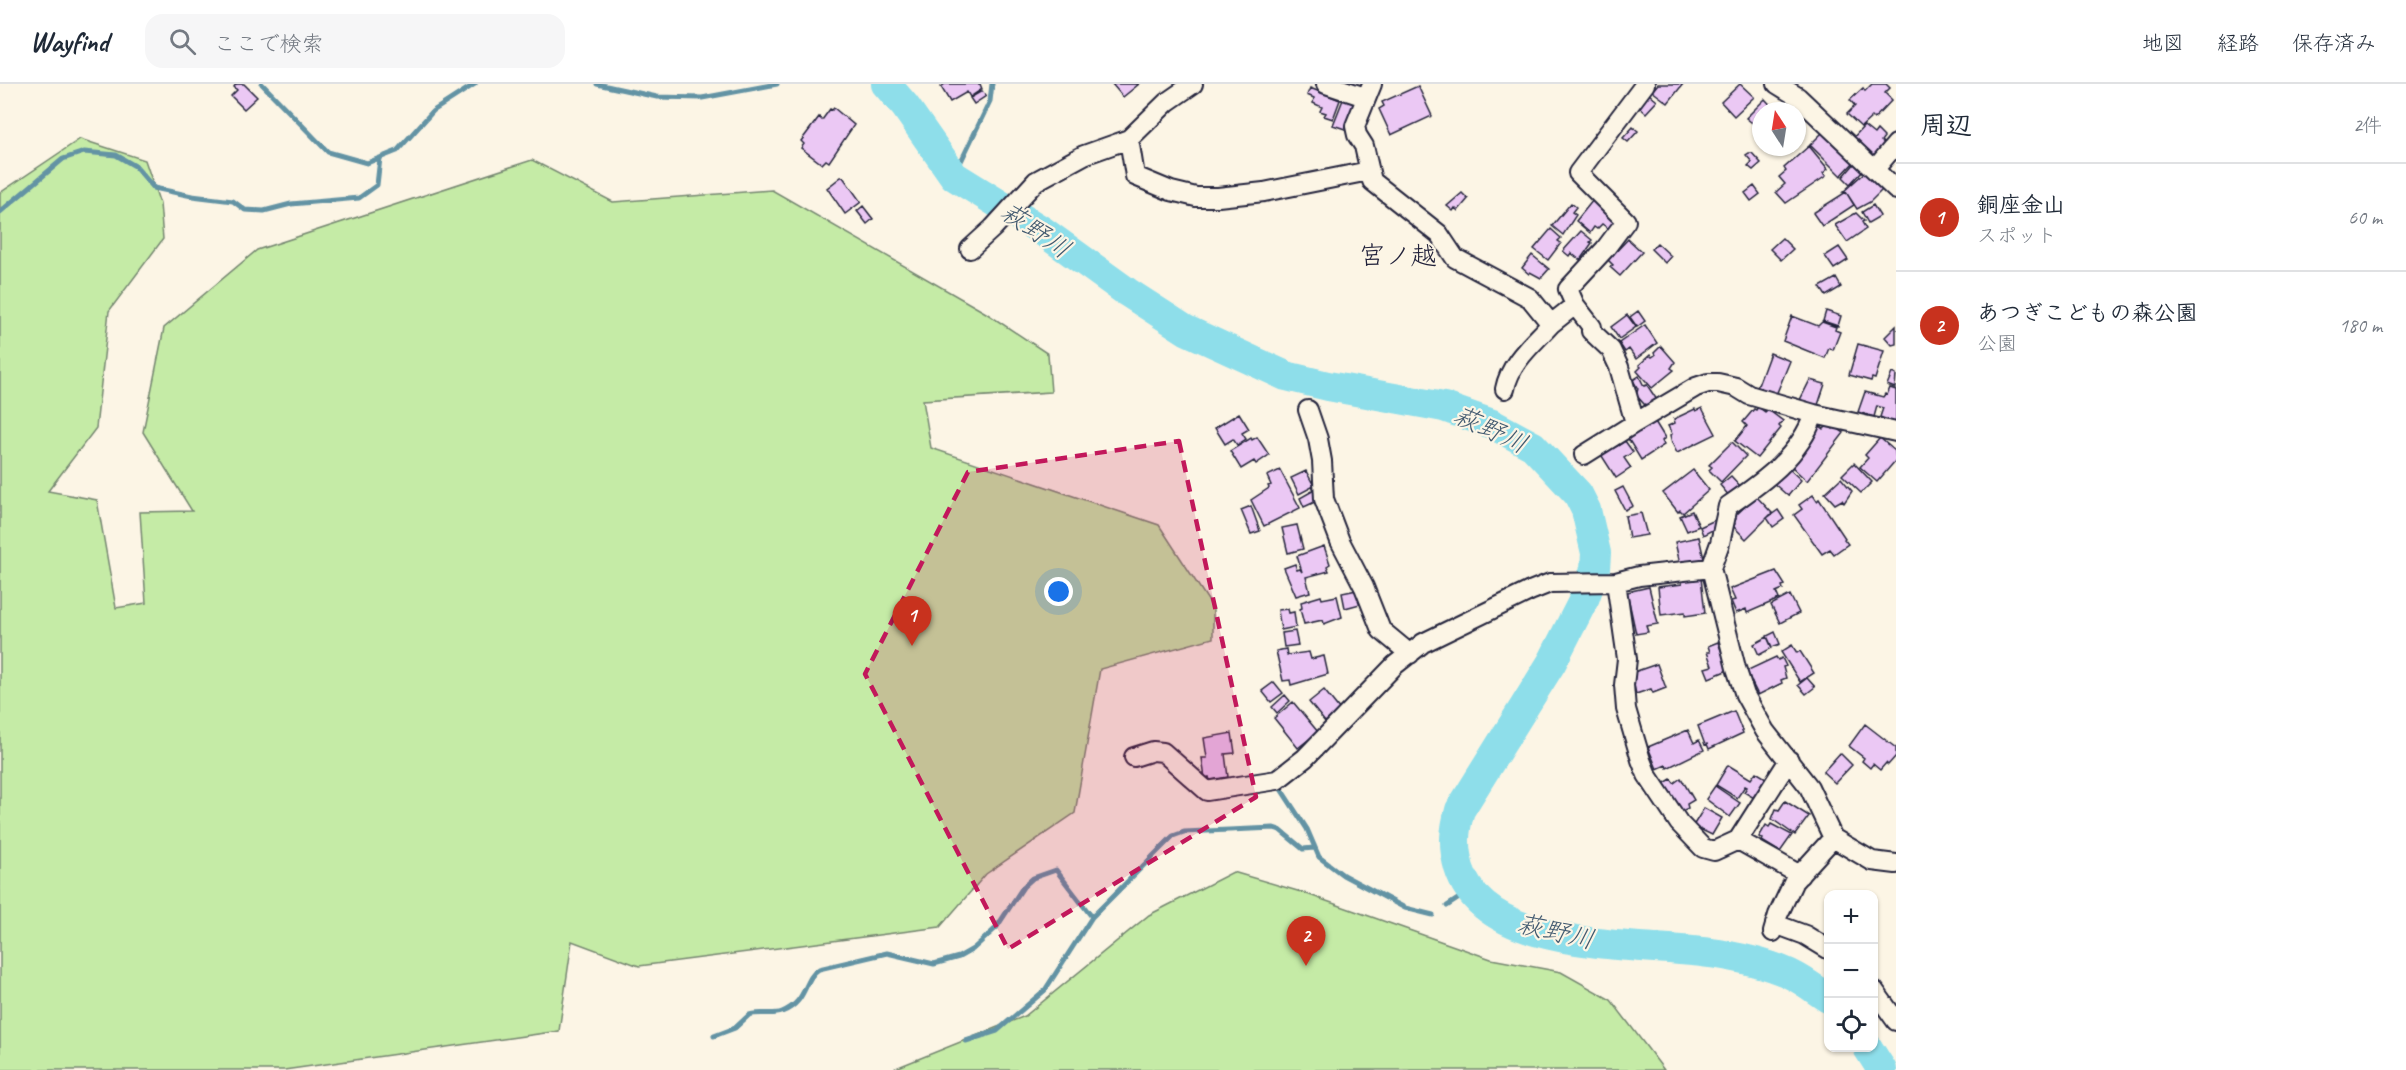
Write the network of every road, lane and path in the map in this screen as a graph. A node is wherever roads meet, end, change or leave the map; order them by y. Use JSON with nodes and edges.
{"nodes":[{"id":1,"x":1193,"y":84,"type":"edge"},
{"id":2,"x":1326,"y":84,"type":"edge"},
{"id":3,"x":1645,"y":84,"type":"edge"},
{"id":4,"x":1777,"y":84,"type":"edge"},
{"id":5,"x":1368,"y":90,"type":"edge"},
{"id":6,"x":1129,"y":139,"type":"junction"},
{"id":7,"x":1896,"y":144,"type":"edge"},
{"id":8,"x":1875,"y":169,"type":"junction"},
{"id":9,"x":1369,"y":171,"type":"junction"},
{"id":10,"x":1896,"y":190,"type":"edge"},
{"id":11,"x":970,"y":249,"type":"dead end"},
{"id":12,"x":1575,"y":305,"type":"junction"},
{"id":13,"x":1551,"y":324,"type":"junction"},
{"id":14,"x":1505,"y":389,"type":"dead end"},
{"id":15,"x":1308,"y":410,"type":"dead end"},
{"id":16,"x":1814,"y":414,"type":"junction"},
{"id":17,"x":1635,"y":423,"type":"junction"},
{"id":18,"x":1896,"y":432,"type":"edge"},
{"id":19,"x":1584,"y":455,"type":"dead end"},
{"id":20,"x":1711,"y":567,"type":"junction"},
{"id":21,"x":1613,"y":582,"type":"junction"},
{"id":22,"x":1410,"y":654,"type":"junction"},
{"id":23,"x":1134,"y":757,"type":"dead end"},
{"id":24,"x":1789,"y":760,"type":"junction"},
{"id":25,"x":1833,"y":838,"type":"junction"},
{"id":26,"x":1738,"y":840,"type":"junction"},
{"id":27,"x":1896,"y":864,"type":"edge"},
{"id":28,"x":1800,"y":874,"type":"junction"},
{"id":29,"x":1824,"y":947,"type":"edge"},
{"id":30,"x":1878,"y":996,"type":"edge"},
{"id":31,"x":1896,"y":1021,"type":"edge"}],
"edges":[{"from":1,"to":6,"type":"street"},
{"from":2,"to":5,"type":"street"},
{"from":3,"to":12,"type":"street"},
{"from":4,"to":8,"type":"street"},
{"from":5,"to":9,"type":"street"},
{"from":6,"to":9,"type":"street"},
{"from":6,"to":11,"type":"street"},
{"from":7,"to":8,"type":"street"},
{"from":8,"to":10,"type":"street"},
{"from":9,"to":13,"type":"street"},
{"from":12,"to":13,"type":"street"},
{"from":12,"to":17,"type":"street"},
{"from":13,"to":14,"type":"street"},
{"from":15,"to":22,"type":"street"},
{"from":16,"to":17,"type":"street"},
{"from":16,"to":18,"type":"street"},
{"from":16,"to":20,"type":"street"},
{"from":17,"to":19,"type":"street"},
{"from":20,"to":21,"type":"street"},
{"from":20,"to":24,"type":"street"},
{"from":21,"to":22,"type":"street"},
{"from":21,"to":26,"type":"street"},
{"from":22,"to":23,"type":"street"},
{"from":24,"to":25,"type":"street"},
{"from":24,"to":26,"type":"street"},
{"from":25,"to":27,"type":"street"},
{"from":25,"to":28,"type":"street"},
{"from":26,"to":28,"type":"street"},
{"from":28,"to":29,"type":"street"},
{"from":30,"to":31,"type":"street"}]}
